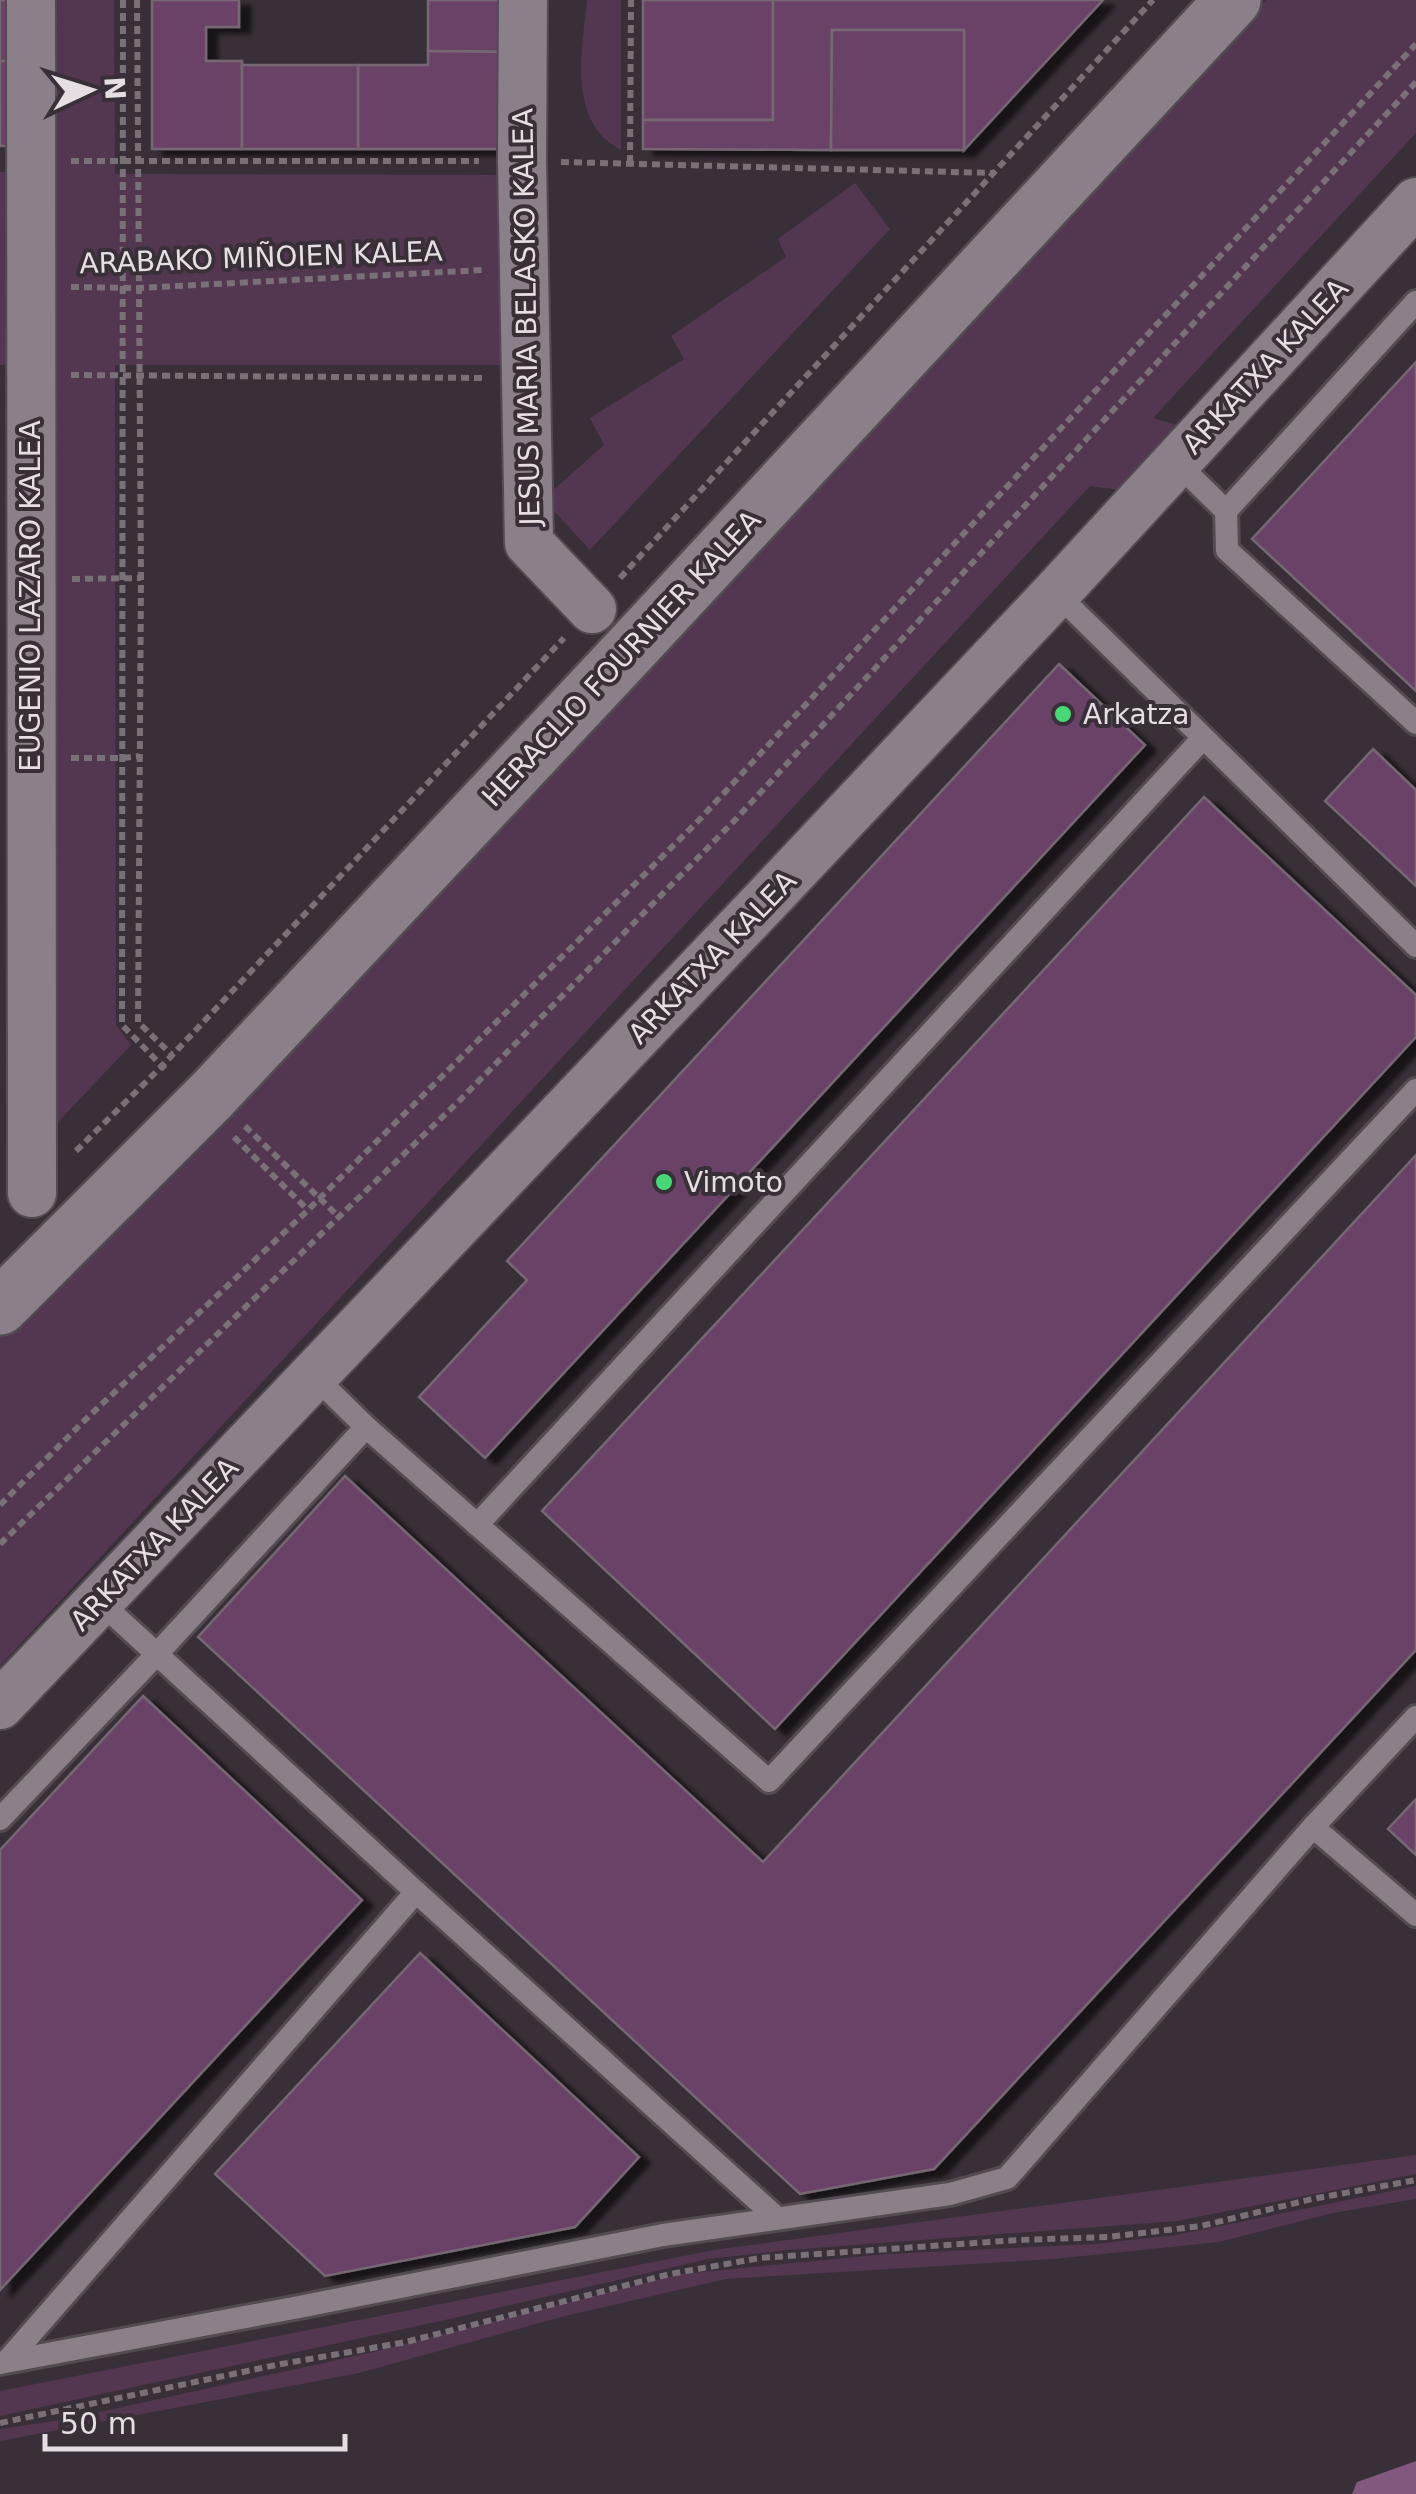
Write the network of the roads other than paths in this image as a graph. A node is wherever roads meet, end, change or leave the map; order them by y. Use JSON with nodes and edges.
{"nodes":[{"id":1,"x":31,"y":0,"type":"edge"},
{"id":2,"x":523,"y":0,"type":"edge"},
{"id":3,"x":1233,"y":0,"type":"edge"},
{"id":4,"x":1416,"y":202,"type":"edge"},
{"id":5,"x":1416,"y":302,"type":"edge"},
{"id":6,"x":1176,"y":462,"type":"junction"},
{"id":7,"x":1226,"y":511,"type":"junction"},
{"id":8,"x":1056,"y":593,"type":"junction"},
{"id":9,"x":592,"y":609,"type":"dead end"},
{"id":10,"x":1416,"y":724,"type":"edge"},
{"id":11,"x":1204,"y":738,"type":"junction"},
{"id":12,"x":1416,"y":946,"type":"edge"},
{"id":13,"x":1416,"y":1090,"type":"edge"},
{"id":14,"x":32,"y":1193,"type":"dead end"},
{"id":15,"x":0,"y":1307,"type":"edge"},
{"id":16,"x":314,"y":1376,"type":"junction"},
{"id":17,"x":366,"y":1428,"type":"junction"},
{"id":18,"x":476,"y":1525,"type":"junction"},
{"id":19,"x":100,"y":1602,"type":"junction"},
{"id":20,"x":156,"y":1655,"type":"junction"},
{"id":21,"x":0,"y":1706,"type":"edge"},
{"id":22,"x":1416,"y":1717,"type":"edge"},
{"id":23,"x":0,"y":1819,"type":"edge"},
{"id":24,"x":1313,"y":1828,"type":"junction"},
{"id":25,"x":416,"y":1892,"type":"junction"},
{"id":26,"x":1416,"y":1915,"type":"edge"},
{"id":27,"x":777,"y":2218,"type":"junction"},
{"id":28,"x":3,"y":2362,"type":"edge"}],
"edges":[{"from":1,"to":14,"type":"street","name":"EUGENIO LAZARO KALEA"},
{"from":2,"to":9,"type":"street","name":"JESUS MARIA BELASKO KALEA"},
{"from":3,"to":15,"type":"main road","name":"HERACLIO FOURNIER KALEA"},
{"from":4,"to":6,"type":"street","name":"ARKATXA KALEA"},
{"from":5,"to":7,"type":"lane"},
{"from":6,"to":7,"type":"lane"},
{"from":6,"to":8,"type":"street","name":"ARKATXA KALEA"},
{"from":7,"to":10,"type":"lane"},
{"from":8,"to":11,"type":"lane"},
{"from":8,"to":16,"type":"street","name":"ARKATXA KALEA"},
{"from":11,"to":12,"type":"lane"},
{"from":11,"to":18,"type":"lane"},
{"from":13,"to":18,"type":"lane"},
{"from":16,"to":17,"type":"lane"},
{"from":16,"to":19,"type":"street","name":"ARKATXA KALEA"},
{"from":17,"to":18,"type":"lane"},
{"from":17,"to":20,"type":"lane"},
{"from":19,"to":20,"type":"lane"},
{"from":19,"to":21,"type":"street","name":"ARKATXA KALEA"},
{"from":20,"to":23,"type":"lane"},
{"from":20,"to":25,"type":"lane"},
{"from":22,"to":24,"type":"lane"},
{"from":24,"to":26,"type":"lane"},
{"from":24,"to":27,"type":"lane"},
{"from":25,"to":27,"type":"lane"},
{"from":25,"to":28,"type":"lane"},
{"from":27,"to":28,"type":"lane"}]}
